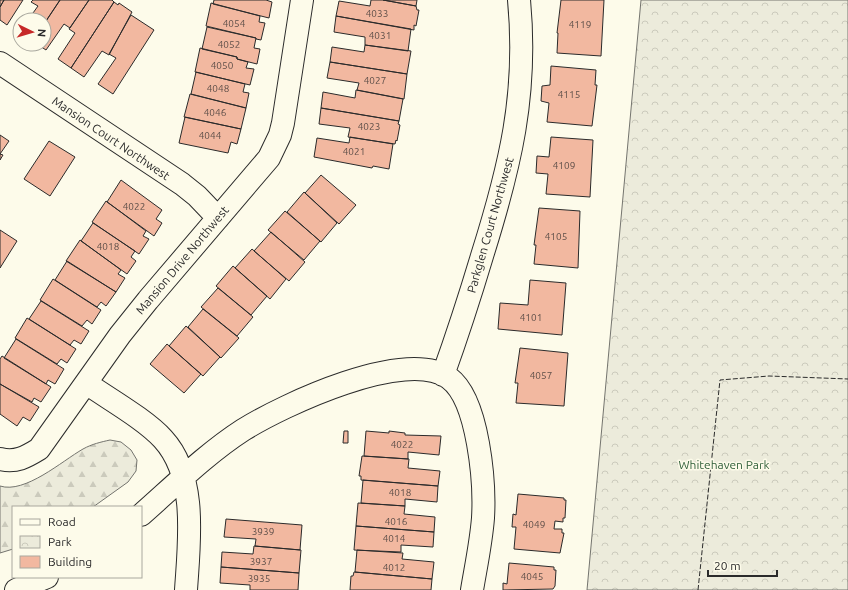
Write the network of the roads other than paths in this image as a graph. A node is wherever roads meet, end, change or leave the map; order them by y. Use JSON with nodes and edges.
{"nodes":[{"id":1,"x":302,"y":0,"type":"edge"},
{"id":2,"x":519,"y":0,"type":"edge"},
{"id":3,"x":0,"y":63,"type":"edge"},
{"id":4,"x":218,"y":218,"type":"junction"},
{"id":5,"x":443,"y":375,"type":"junction"},
{"id":6,"x":86,"y":383,"type":"junction"},
{"id":7,"x":0,"y":459,"type":"edge"},
{"id":8,"x":183,"y":479,"type":"junction"},
{"id":9,"x":142,"y":514,"type":"edge"},
{"id":10,"x":45,"y":578,"type":"edge"},
{"id":11,"x":16,"y":590,"type":"edge"},
{"id":12,"x":186,"y":590,"type":"edge"},
{"id":13,"x":472,"y":590,"type":"edge"}],
"edges":[{"from":1,"to":4,"type":"street","name":"Mansion Drive Northwest"},
{"from":2,"to":5,"type":"street","name":"Parkglen Court Northwest"},
{"from":3,"to":4,"type":"street","name":"Mansion Court Northwest"},
{"from":4,"to":6,"type":"street","name":"Mansion Drive Northwest"},
{"from":5,"to":8,"type":"street"},
{"from":5,"to":13,"type":"street"},
{"from":6,"to":7,"type":"street"},
{"from":6,"to":8,"type":"street"},
{"from":8,"to":9,"type":"street"},
{"from":8,"to":12,"type":"street"},
{"from":10,"to":11,"type":"street"}]}
